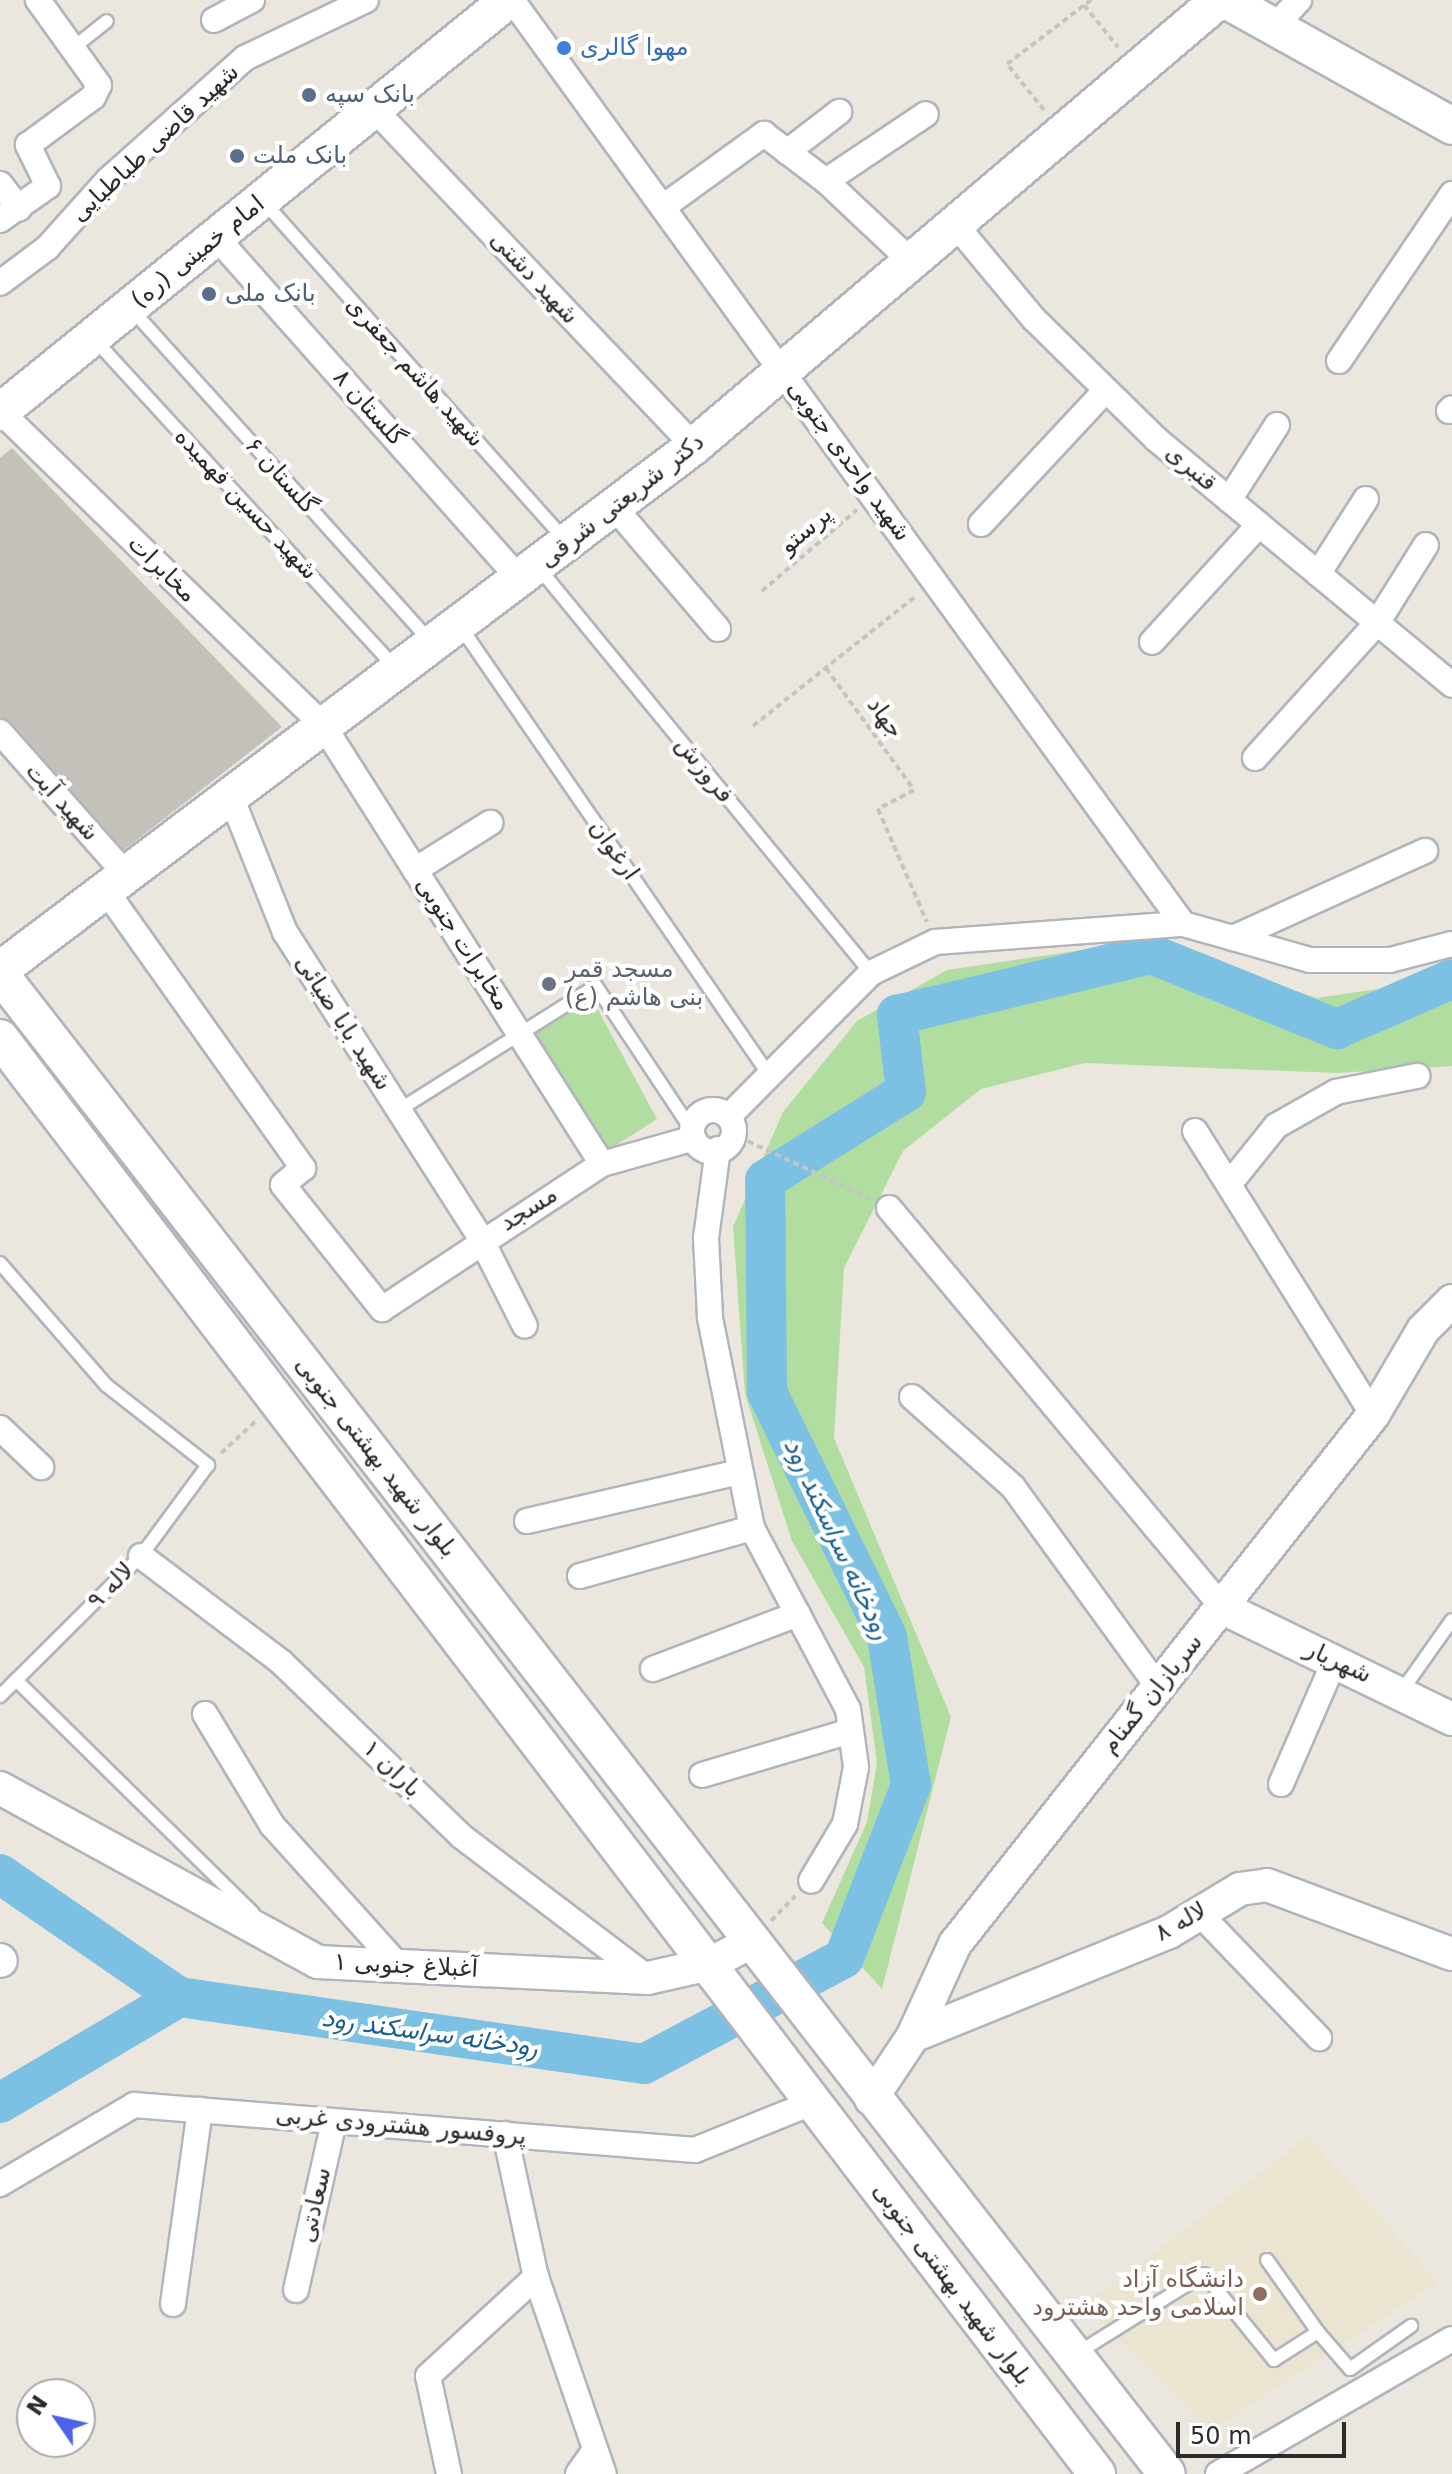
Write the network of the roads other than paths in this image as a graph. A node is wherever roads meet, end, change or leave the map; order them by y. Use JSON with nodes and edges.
{"nodes":[{"id":1,"x":38,"y":0,"type":"edge"},
{"id":2,"x":252,"y":0,"type":"edge"},
{"id":3,"x":366,"y":0,"type":"edge"},
{"id":4,"x":510,"y":0,"type":"edge"},
{"id":5,"x":1219,"y":0,"type":"edge"},
{"id":6,"x":1226,"y":0,"type":"edge"},
{"id":7,"x":1299,"y":0,"type":"edge"},
{"id":8,"x":214,"y":20,"type":"dead end"},
{"id":9,"x":107,"y":21,"type":"dead end"},
{"id":10,"x":1274,"y":27,"type":"junction"},
{"id":11,"x":73,"y":48,"type":"junction"},
{"id":12,"x":374,"y":109,"type":"junction"},
{"id":13,"x":839,"y":112,"type":"dead end"},
{"id":14,"x":926,"y":114,"type":"dead end"},
{"id":15,"x":1447,"y":114,"type":"edge"},
{"id":16,"x":787,"y":152,"type":"junction"},
{"id":17,"x":826,"y":181,"type":"junction"},
{"id":18,"x":0,"y":184,"type":"edge"},
{"id":19,"x":44,"y":189,"type":"junction"},
{"id":20,"x":1452,"y":194,"type":"edge"},
{"id":21,"x":262,"y":200,"type":"junction"},
{"id":22,"x":663,"y":207,"type":"junction"},
{"id":23,"x":9,"y":214,"type":"edge"},
{"id":24,"x":955,"y":224,"type":"junction"},
{"id":25,"x":68,"y":225,"type":"junction"},
{"id":26,"x":216,"y":237,"type":"junction"},
{"id":27,"x":912,"y":262,"type":"junction"},
{"id":28,"x":0,"y":283,"type":"edge"},
{"id":29,"x":129,"y":307,"type":"junction"},
{"id":30,"x":93,"y":337,"type":"junction"},
{"id":31,"x":1339,"y":361,"type":"dead end"},
{"id":32,"x":783,"y":370,"type":"junction"},
{"id":33,"x":1106,"y":390,"type":"junction"},
{"id":34,"x":0,"y":412,"type":"edge"},
{"id":35,"x":1277,"y":425,"type":"dead end"},
{"id":36,"x":694,"y":446,"type":"junction"},
{"id":37,"x":1366,"y":499,"type":"dead end"},
{"id":38,"x":1229,"y":500,"type":"junction"},
{"id":39,"x":615,"y":508,"type":"junction"},
{"id":40,"x":981,"y":524,"type":"dead end"},
{"id":41,"x":1259,"y":525,"type":"junction"},
{"id":42,"x":569,"y":544,"type":"junction"},
{"id":43,"x":1426,"y":545,"type":"dead end"},
{"id":44,"x":529,"y":574,"type":"junction"},
{"id":45,"x":1318,"y":574,"type":"junction"},
{"id":46,"x":1377,"y":623,"type":"junction"},
{"id":47,"x":718,"y":629,"type":"dead end"},
{"id":48,"x":446,"y":635,"type":"junction"},
{"id":49,"x":1152,"y":642,"type":"dead end"},
{"id":50,"x":399,"y":671,"type":"junction"},
{"id":51,"x":1452,"y":685,"type":"edge"},
{"id":52,"x":323,"y":725,"type":"junction"},
{"id":53,"x":0,"y":732,"type":"edge"},
{"id":54,"x":1255,"y":758,"type":"dead end"},
{"id":55,"x":230,"y":794,"type":"junction"},
{"id":56,"x":490,"y":823,"type":"dead end"},
{"id":57,"x":1425,"y":851,"type":"dead end"},
{"id":58,"x":415,"y":870,"type":"junction"},
{"id":59,"x":114,"y":880,"type":"junction"},
{"id":60,"x":1183,"y":924,"type":"junction"},
{"id":61,"x":1233,"y":938,"type":"junction"},
{"id":62,"x":1452,"y":944,"type":"edge"},
{"id":63,"x":0,"y":972,"type":"edge"},
{"id":64,"x":871,"y":973,"type":"junction"},
{"id":65,"x":520,"y":1034,"type":"junction"},
{"id":66,"x":0,"y":1038,"type":"edge"},
{"id":67,"x":769,"y":1075,"type":"junction"},
{"id":68,"x":1417,"y":1076,"type":"dead end"},
{"id":69,"x":399,"y":1110,"type":"junction"},
{"id":70,"x":1195,"y":1131,"type":"dead end"},
{"id":71,"x":727,"y":1132,"type":"junction"},
{"id":72,"x":691,"y":1134,"type":"junction"},
{"id":73,"x":602,"y":1164,"type":"junction"},
{"id":74,"x":1231,"y":1182,"type":"junction"},
{"id":75,"x":889,"y":1208,"type":"road end"},
{"id":76,"x":481,"y":1239,"type":"junction"},
{"id":77,"x":0,"y":1263,"type":"edge"},
{"id":78,"x":1452,"y":1301,"type":"edge"},
{"id":79,"x":382,"y":1309,"type":"joint"},
{"id":80,"x":525,"y":1326,"type":"dead end"},
{"id":81,"x":912,"y":1397,"type":"dead end"},
{"id":82,"x":1373,"y":1415,"type":"junction"},
{"id":83,"x":0,"y":1428,"type":"edge"},
{"id":84,"x":41,"y":1467,"type":"dead end"},
{"id":85,"x":740,"y":1472,"type":"junction"},
{"id":86,"x":527,"y":1521,"type":"dead end"},
{"id":87,"x":752,"y":1528,"type":"junction"},
{"id":88,"x":141,"y":1556,"type":"junction"},
{"id":89,"x":580,"y":1576,"type":"dead end"},
{"id":90,"x":1223,"y":1608,"type":"junction"},
{"id":91,"x":798,"y":1614,"type":"junction"},
{"id":92,"x":1452,"y":1620,"type":"edge"},
{"id":93,"x":1335,"y":1660,"type":"junction"},
{"id":94,"x":653,"y":1669,"type":"dead end"},
{"id":95,"x":16,"y":1680,"type":"junction"},
{"id":96,"x":1157,"y":1685,"type":"junction"},
{"id":97,"x":1401,"y":1692,"type":"junction"},
{"id":98,"x":0,"y":1696,"type":"edge"},
{"id":99,"x":205,"y":1714,"type":"dead end"},
{"id":100,"x":1452,"y":1719,"type":"edge"},
{"id":101,"x":851,"y":1731,"type":"junction"},
{"id":102,"x":702,"y":1775,"type":"dead end"},
{"id":103,"x":1281,"y":1784,"type":"dead end"},
{"id":104,"x":0,"y":1788,"type":"edge"},
{"id":105,"x":811,"y":1881,"type":"road end"},
{"id":106,"x":1198,"y":1912,"type":"junction"},
{"id":107,"x":278,"y":1938,"type":"junction"},
{"id":108,"x":758,"y":1954,"type":"junction"},
{"id":109,"x":1452,"y":1954,"type":"edge"},
{"id":110,"x":399,"y":1966,"type":"junction"},
{"id":111,"x":720,"y":1977,"type":"junction"},
{"id":112,"x":648,"y":1978,"type":"junction"},
{"id":113,"x":913,"y":2036,"type":"junction"},
{"id":114,"x":1319,"y":2038,"type":"dead end"},
{"id":115,"x":811,"y":2098,"type":"junction"},
{"id":116,"x":871,"y":2099,"type":"junction"},
{"id":117,"x":200,"y":2110,"type":"junction"},
{"id":118,"x":334,"y":2121,"type":"junction"},
{"id":119,"x":505,"y":2134,"type":"junction"},
{"id":120,"x":0,"y":2184,"type":"edge"},
{"id":121,"x":1267,"y":2260,"type":"dead end"},
{"id":122,"x":536,"y":2277,"type":"junction"},
{"id":123,"x":296,"y":2290,"type":"dead end"},
{"id":124,"x":173,"y":2304,"type":"dead end"},
{"id":125,"x":1411,"y":2326,"type":"dead end"},
{"id":126,"x":1318,"y":2332,"type":"junction"},
{"id":127,"x":1452,"y":2339,"type":"edge"},
{"id":128,"x":1073,"y":2356,"type":"junction"},
{"id":129,"x":595,"y":2450,"type":"junction"},
{"id":130,"x":449,"y":2474,"type":"edge"},
{"id":131,"x":578,"y":2474,"type":"edge"},
{"id":132,"x":604,"y":2474,"type":"edge"},
{"id":133,"x":1097,"y":2474,"type":"edge"},
{"id":134,"x":1167,"y":2474,"type":"edge"},
{"id":135,"x":1218,"y":2474,"type":"edge"}],
"edges":[{"from":1,"to":11,"type":"street"},
{"from":2,"to":8,"type":"street"},
{"from":3,"to":25,"type":"street","name":"شهید قاضی طباطبایی"},
{"from":4,"to":12,"type":"main road","name":"امام خمینی (ره)"},
{"from":4,"to":22,"type":"street","name":"شهید واحدی جنوبی"},
{"from":5,"to":24,"type":"main road","name":"دکتر شریعتی شرقی"},
{"from":6,"to":10,"type":"main road"},
{"from":7,"to":10,"type":"street"},
{"from":9,"to":11,"type":"lane"},
{"from":10,"to":15,"type":"main road"},
{"from":11,"to":19,"type":"street"},
{"from":12,"to":21,"type":"main road","name":"امام خمینی (ره)"},
{"from":12,"to":36,"type":"street","name":"شهید دشتی"},
{"from":13,"to":16,"type":"street"},
{"from":14,"to":17,"type":"street"},
{"from":16,"to":17,"type":"street"},
{"from":16,"to":22,"type":"street"},
{"from":17,"to":27,"type":"street"},
{"from":18,"to":23,"type":"street"},
{"from":19,"to":23,"type":"street"},
{"from":19,"to":25,"type":"street"},
{"from":20,"to":31,"type":"street"},
{"from":21,"to":26,"type":"main road","name":"امام خمینی (ره)"},
{"from":21,"to":42,"type":"lane","name":"شهيد هاشم جعفری"},
{"from":22,"to":32,"type":"street","name":"شهید واحدی جنوبی"},
{"from":24,"to":27,"type":"main road","name":"دکتر شریعتی شرقی"},
{"from":24,"to":33,"type":"street","name":"قنبری"},
{"from":25,"to":28,"type":"street","name":"شهید قاضی طباطبایی"},
{"from":26,"to":29,"type":"main road","name":"امام خمینی (ره)"},
{"from":26,"to":44,"type":"street","name":"گلستان ۸"},
{"from":27,"to":32,"type":"main road","name":"دکتر شریعتی شرقی"},
{"from":29,"to":30,"type":"main road","name":"امام خمینی (ره)"},
{"from":29,"to":48,"type":"lane","name":"گلستان ۶"},
{"from":30,"to":34,"type":"main road","name":"امام خمینی (ره)"},
{"from":30,"to":50,"type":"lane","name":"شهيد حسین فهمیده"},
{"from":32,"to":36,"type":"main road","name":"دکتر شریعتی شرقی"},
{"from":32,"to":60,"type":"street","name":"شهید واحدی جنوبی"},
{"from":33,"to":38,"type":"street","name":"قنبری"},
{"from":33,"to":40,"type":"street"},
{"from":34,"to":52,"type":"street","name":"مخابرات"},
{"from":35,"to":38,"type":"street"},
{"from":36,"to":39,"type":"main road","name":"دکتر شریعتی شرقی"},
{"from":37,"to":45,"type":"street"},
{"from":38,"to":41,"type":"street","name":"قنبری"},
{"from":39,"to":42,"type":"main road","name":"دکتر شریعتی شرقی"},
{"from":39,"to":47,"type":"street"},
{"from":41,"to":45,"type":"street","name":"قنبری"},
{"from":41,"to":49,"type":"street"},
{"from":42,"to":44,"type":"main road","name":"دکتر شریعتی شرقی"},
{"from":43,"to":46,"type":"street"},
{"from":44,"to":48,"type":"main road","name":"دکتر شریعتی شرقی"},
{"from":44,"to":64,"type":"lane","name":"فروزش"},
{"from":45,"to":46,"type":"street","name":"قنبری"},
{"from":46,"to":51,"type":"street","name":"قنبری"},
{"from":46,"to":54,"type":"street"},
{"from":48,"to":50,"type":"main road","name":"دکتر شریعتی شرقی"},
{"from":48,"to":67,"type":"lane","name":"ارغوان"},
{"from":50,"to":52,"type":"main road","name":"دکتر شریعتی شرقی"},
{"from":52,"to":55,"type":"main road","name":"دکتر شریعتی شرقی"},
{"from":52,"to":58,"type":"street","name":"مخابرات جنوبی"},
{"from":53,"to":59,"type":"street","name":"شهید آیت"},
{"from":55,"to":59,"type":"main road","name":"دکتر شریعتی شرقی"},
{"from":55,"to":69,"type":"street","name":"شهيد بابا ضيائی"},
{"from":56,"to":58,"type":"street"},
{"from":57,"to":61,"type":"street"},
{"from":58,"to":65,"type":"street","name":"مخابرات جنوبی"},
{"from":59,"to":63,"type":"main road","name":"دکتر شریعتی شرقی"},
{"from":59,"to":79,"type":"street","name":"شهید آیت"},
{"from":60,"to":61,"type":"street"},
{"from":60,"to":64,"type":"street"},
{"from":61,"to":62,"type":"street"},
{"from":63,"to":108,"type":"main road","name":"بلوار شهید بهشتی جنوبی"},
{"from":64,"to":67,"type":"street"},
{"from":65,"to":69,"type":"lane"},
{"from":65,"to":72,"type":"lane"},
{"from":65,"to":73,"type":"street","name":"مخابرات جنوبی"},
{"from":66,"to":111,"type":"main road","name":"بلوار شهید بهشتی جنوبی"},
{"from":67,"to":71,"type":"street"},
{"from":68,"to":74,"type":"street"},
{"from":69,"to":76,"type":"street","name":"شهيد بابا ضيائی"},
{"from":70,"to":74,"type":"street"},
{"from":71,"to":72,"type":"street"},
{"from":71,"to":72,"type":"street","name":"مسجد"},
{"from":71,"to":85,"type":"street"},
{"from":72,"to":73,"type":"street","name":"مسجد"},
{"from":73,"to":76,"type":"street","name":"مسجد"},
{"from":74,"to":82,"type":"street"},
{"from":75,"to":90,"type":"street"},
{"from":76,"to":79,"type":"street","name":"مسجد"},
{"from":76,"to":80,"type":"street","name":"شهيد بابا ضيائی"},
{"from":77,"to":88,"type":"lane","name":"لاله ۹"},
{"from":78,"to":82,"type":"street","name":"سربازان گمنام"},
{"from":81,"to":96,"type":"street"},
{"from":82,"to":90,"type":"street","name":"سربازان گمنام"},
{"from":83,"to":84,"type":"street"},
{"from":85,"to":86,"type":"street"},
{"from":85,"to":87,"type":"street"},
{"from":87,"to":89,"type":"street"},
{"from":87,"to":91,"type":"street"},
{"from":88,"to":95,"type":"lane","name":"لاله ۹"},
{"from":88,"to":112,"type":"street","name":"باران ۱"},
{"from":90,"to":93,"type":"street","name":"شهریار"},
{"from":90,"to":96,"type":"street","name":"سربازان گمنام"},
{"from":91,"to":94,"type":"street"},
{"from":91,"to":101,"type":"street"},
{"from":92,"to":97,"type":"lane"},
{"from":93,"to":97,"type":"street","name":"شهریار"},
{"from":93,"to":103,"type":"street"},
{"from":95,"to":98,"type":"lane","name":"لاله ۹"},
{"from":95,"to":107,"type":"lane"},
{"from":96,"to":113,"type":"street","name":"سربازان گمنام"},
{"from":97,"to":100,"type":"street","name":"شهریار"},
{"from":99,"to":110,"type":"street"},
{"from":101,"to":102,"type":"street"},
{"from":101,"to":105,"type":"street"},
{"from":104,"to":107,"type":"street","name":"آغبلاغ جنوبی ۱"},
{"from":106,"to":109,"type":"street","name":"لاله ۸"},
{"from":106,"to":113,"type":"street","name":"لاله ۸"},
{"from":106,"to":114,"type":"street"},
{"from":107,"to":110,"type":"street","name":"آغبلاغ جنوبی ۱"},
{"from":108,"to":111,"type":"street","name":"آغبلاغ جنوبی ۱"},
{"from":108,"to":116,"type":"main road","name":"بلوار شهید بهشتی جنوبی"},
{"from":110,"to":112,"type":"street","name":"آغبلاغ جنوبی ۱"},
{"from":111,"to":112,"type":"street","name":"آغبلاغ جنوبی ۱"},
{"from":111,"to":115,"type":"main road","name":"بلوار شهید بهشتی جنوبی"},
{"from":113,"to":116,"type":"street","name":"سربازان گمنام"},
{"from":115,"to":119,"type":"street","name":"پروفسور هشترودی غربی"},
{"from":115,"to":133,"type":"main road","name":"بلوار شهید بهشتی جنوبی"},
{"from":116,"to":128,"type":"main road","name":"بلوار شهید بهشتی جنوبی"},
{"from":117,"to":118,"type":"street","name":"پروفسور هشترودی غربی"},
{"from":117,"to":120,"type":"street","name":"پروفسور هشترودی غربی"},
{"from":117,"to":124,"type":"street"},
{"from":118,"to":119,"type":"street","name":"پروفسور هشترودی غربی"},
{"from":118,"to":123,"type":"street","name":"سعادتی"},
{"from":119,"to":122,"type":"street"},
{"from":121,"to":126,"type":"lane"},
{"from":122,"to":129,"type":"street"},
{"from":122,"to":130,"type":"street"},
{"from":125,"to":126,"type":"lane"},
{"from":126,"to":128,"type":"lane"},
{"from":127,"to":135,"type":"street"},
{"from":128,"to":134,"type":"main road","name":"بلوار شهید بهشتی جنوبی"},
{"from":129,"to":131,"type":"street"},
{"from":129,"to":132,"type":"street"}]}
